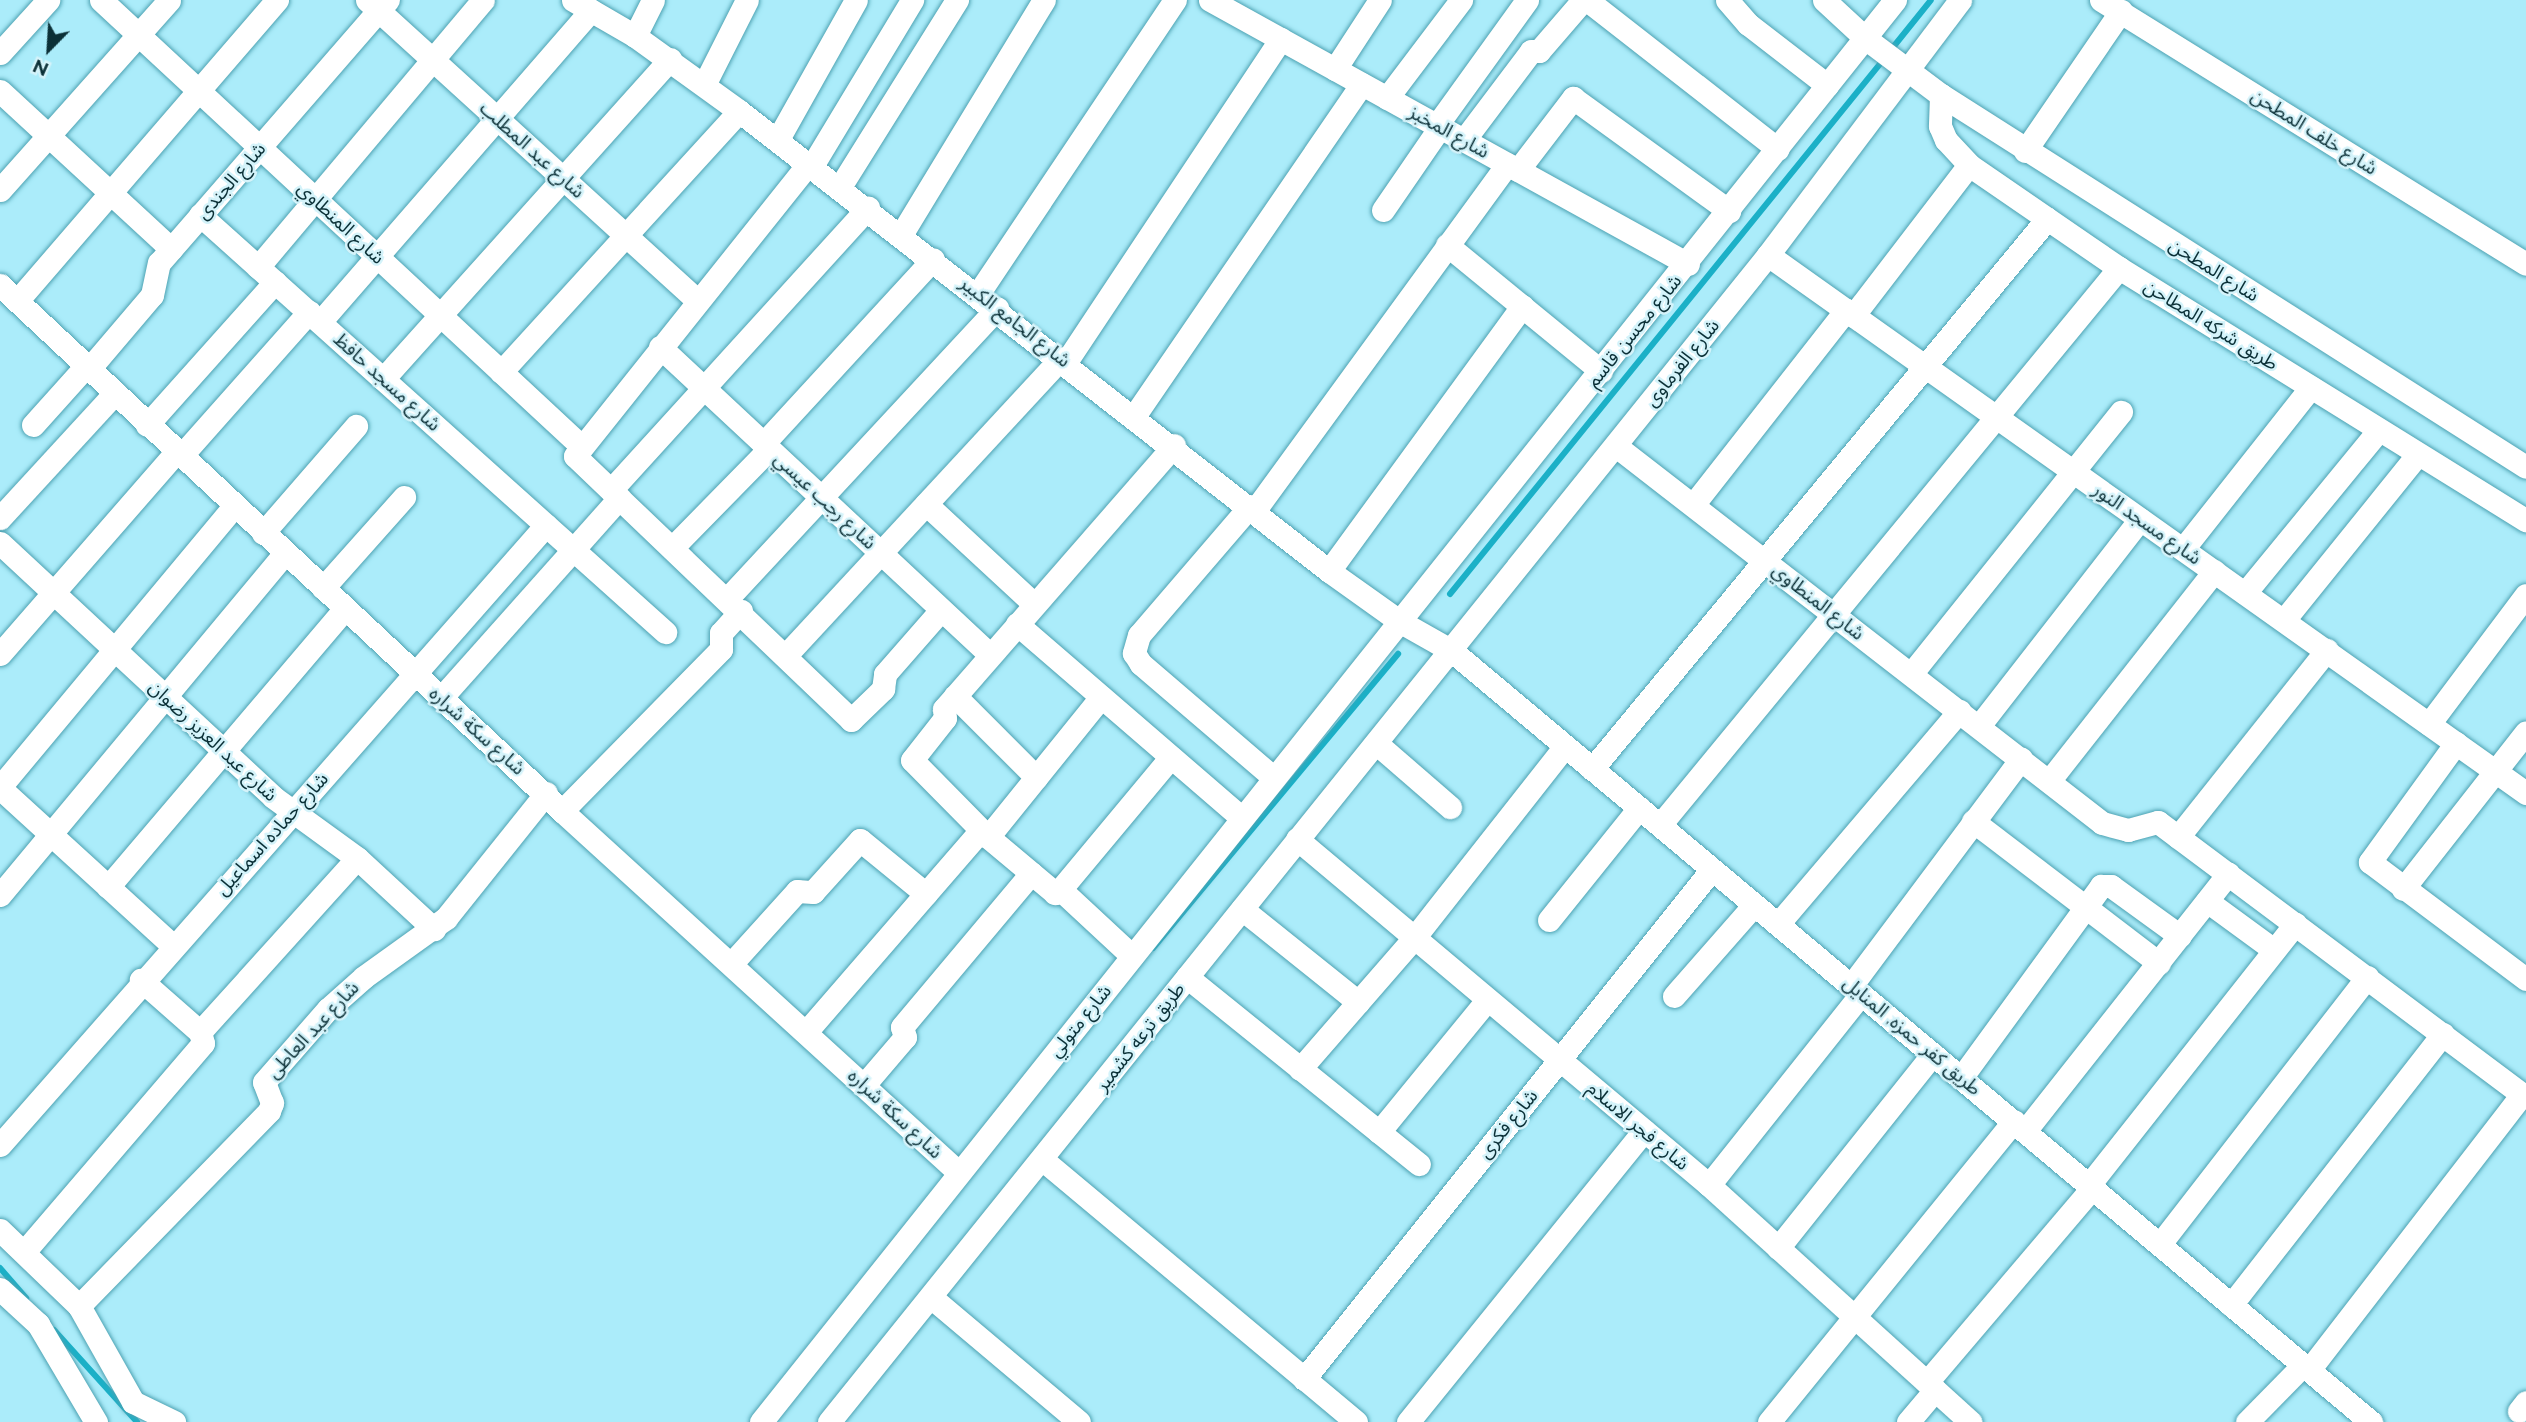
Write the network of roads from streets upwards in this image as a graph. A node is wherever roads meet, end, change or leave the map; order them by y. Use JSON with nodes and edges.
{"nodes":[{"id":1,"x":48,"y":0,"type":"edge"},
{"id":2,"x":102,"y":0,"type":"edge"},
{"id":3,"x":169,"y":0,"type":"edge"},
{"id":4,"x":277,"y":0,"type":"edge"},
{"id":5,"x":483,"y":0,"type":"edge"},
{"id":6,"x":653,"y":0,"type":"edge"},
{"id":7,"x":747,"y":0,"type":"edge"},
{"id":8,"x":856,"y":0,"type":"edge"},
{"id":9,"x":912,"y":0,"type":"edge"},
{"id":10,"x":957,"y":0,"type":"edge"},
{"id":11,"x":1044,"y":0,"type":"edge"},
{"id":12,"x":1175,"y":0,"type":"edge"},
{"id":13,"x":1210,"y":0,"type":"edge"},
{"id":14,"x":1380,"y":0,"type":"edge"},
{"id":15,"x":1461,"y":0,"type":"edge"},
{"id":16,"x":1527,"y":0,"type":"edge"},
{"id":17,"x":1585,"y":0,"type":"edge"},
{"id":18,"x":1727,"y":0,"type":"edge"},
{"id":19,"x":1824,"y":0,"type":"edge"},
{"id":20,"x":1895,"y":0,"type":"edge"},
{"id":21,"x":1960,"y":0,"type":"edge"},
{"id":22,"x":378,"y":4,"type":"edge"},
{"id":23,"x":582,"y":5,"type":"edge"},
{"id":24,"x":2111,"y":6,"type":"edge"},
{"id":25,"x":1246,"y":9,"type":"edge"},
{"id":26,"x":138,"y":34,"type":"junction"},
{"id":27,"x":635,"y":36,"type":"junction"},
{"id":28,"x":1865,"y":38,"type":"junction"},
{"id":29,"x":1281,"y":39,"type":"junction"},
{"id":30,"x":0,"y":53,"type":"edge"},
{"id":31,"x":434,"y":60,"type":"junction"},
{"id":32,"x":670,"y":60,"type":"junction"},
{"id":33,"x":1904,"y":68,"type":"junction"},
{"id":34,"x":1335,"y":69,"type":"junction"},
{"id":35,"x":1362,"y":84,"type":"junction"},
{"id":36,"x":704,"y":85,"type":"junction"},
{"id":37,"x":1827,"y":85,"type":"junction"},
{"id":38,"x":0,"y":90,"type":"edge"},
{"id":39,"x":199,"y":91,"type":"junction"},
{"id":40,"x":1941,"y":95,"type":"junction"},
{"id":41,"x":1387,"y":98,"type":"junction"},
{"id":42,"x":739,"y":111,"type":"junction"},
{"id":43,"x":497,"y":119,"type":"junction"},
{"id":44,"x":1438,"y":126,"type":"junction"},
{"id":45,"x":48,"y":135,"type":"junction"},
{"id":46,"x":778,"y":139,"type":"junction"},
{"id":47,"x":1464,"y":140,"type":"junction"},
{"id":48,"x":260,"y":148,"type":"junction"},
{"id":49,"x":1778,"y":149,"type":"junction"},
{"id":50,"x":2025,"y":151,"type":"junction"},
{"id":51,"x":811,"y":165,"type":"junction"},
{"id":52,"x":1969,"y":165,"type":"junction"},
{"id":53,"x":1512,"y":167,"type":"junction"},
{"id":54,"x":564,"y":179,"type":"junction"},
{"id":55,"x":840,"y":187,"type":"junction"},
{"id":56,"x":0,"y":190,"type":"edge"},
{"id":57,"x":110,"y":193,"type":"junction"},
{"id":58,"x":316,"y":200,"type":"junction"},
{"id":59,"x":868,"y":208,"type":"junction"},
{"id":60,"x":1383,"y":210,"type":"dead end"},
{"id":61,"x":1729,"y":211,"type":"junction"},
{"id":62,"x":200,"y":215,"type":"junction"},
{"id":63,"x":2047,"y":219,"type":"junction"},
{"id":64,"x":901,"y":235,"type":"junction"},
{"id":65,"x":626,"y":236,"type":"junction"},
{"id":66,"x":1447,"y":246,"type":"junction"},
{"id":67,"x":171,"y":249,"type":"junction"},
{"id":68,"x":1768,"y":255,"type":"junction"},
{"id":69,"x":378,"y":257,"type":"junction"},
{"id":70,"x":933,"y":259,"type":"junction"},
{"id":71,"x":1688,"y":264,"type":"junction"},
{"id":72,"x":2526,"y":264,"type":"edge"},
{"id":73,"x":2119,"y":268,"type":"junction"},
{"id":74,"x":267,"y":275,"type":"junction"},
{"id":75,"x":0,"y":285,"type":"edge"},
{"id":76,"x":978,"y":294,"type":"junction"},
{"id":77,"x":17,"y":301,"type":"junction"},
{"id":78,"x":698,"y":301,"type":"junction"},
{"id":79,"x":1521,"y":306,"type":"junction"},
{"id":80,"x":997,"y":308,"type":"junction"},
{"id":81,"x":1850,"y":313,"type":"junction"},
{"id":82,"x":440,"y":316,"type":"junction"},
{"id":83,"x":315,"y":317,"type":"junction"},
{"id":84,"x":660,"y":347,"type":"junction"},
{"id":85,"x":1063,"y":360,"type":"junction"},
{"id":86,"x":87,"y":367,"type":"junction"},
{"id":87,"x":1925,"y":367,"type":"junction"},
{"id":88,"x":1601,"y":371,"type":"junction"},
{"id":89,"x":501,"y":372,"type":"junction"},
{"id":90,"x":383,"y":379,"type":"junction"},
{"id":91,"x":2311,"y":387,"type":"junction"},
{"id":92,"x":705,"y":390,"type":"junction"},
{"id":93,"x":115,"y":393,"type":"junction"},
{"id":94,"x":2121,"y":412,"type":"dead end"},
{"id":95,"x":1135,"y":415,"type":"junction"},
{"id":96,"x":1997,"y":418,"type":"junction"},
{"id":97,"x":33,"y":425,"type":"dead end"},
{"id":98,"x":147,"y":425,"type":"junction"},
{"id":99,"x":356,"y":426,"type":"dead end"},
{"id":100,"x":2379,"y":430,"type":"junction"},
{"id":101,"x":580,"y":445,"type":"junction"},
{"id":102,"x":1174,"y":445,"type":"junction"},
{"id":103,"x":1616,"y":446,"type":"junction"},
{"id":104,"x":766,"y":447,"type":"junction"},
{"id":105,"x":178,"y":454,"type":"junction"},
{"id":106,"x":2418,"y":454,"type":"junction"},
{"id":107,"x":2526,"y":467,"type":"edge"},
{"id":108,"x":2071,"y":470,"type":"junction"},
{"id":109,"x":615,"y":494,"type":"junction"},
{"id":110,"x":404,"y":497,"type":"dead end"},
{"id":111,"x":821,"y":498,"type":"junction"},
{"id":112,"x":926,"y":504,"type":"junction"},
{"id":113,"x":1693,"y":505,"type":"junction"},
{"id":114,"x":234,"y":506,"type":"junction"},
{"id":115,"x":1252,"y":508,"type":"junction"},
{"id":116,"x":0,"y":518,"type":"edge"},
{"id":117,"x":2140,"y":519,"type":"junction"},
{"id":118,"x":2526,"y":520,"type":"edge"},
{"id":119,"x":546,"y":525,"type":"junction"},
{"id":120,"x":263,"y":533,"type":"junction"},
{"id":121,"x":0,"y":543,"type":"edge"},
{"id":122,"x":673,"y":548,"type":"junction"},
{"id":123,"x":2183,"y":549,"type":"junction"},
{"id":124,"x":573,"y":550,"type":"junction"},
{"id":125,"x":285,"y":553,"type":"junction"},
{"id":126,"x":881,"y":553,"type":"junction"},
{"id":127,"x":1766,"y":562,"type":"junction"},
{"id":128,"x":1329,"y":570,"type":"junction"},
{"id":129,"x":2214,"y":571,"type":"junction"},
{"id":130,"x":323,"y":588,"type":"junction"},
{"id":131,"x":52,"y":592,"type":"junction"},
{"id":132,"x":2245,"y":593,"type":"junction"},
{"id":133,"x":2526,"y":596,"type":"edge"},
{"id":134,"x":1034,"y":604,"type":"junction"},
{"id":135,"x":734,"y":605,"type":"junction"},
{"id":136,"x":345,"y":609,"type":"junction"},
{"id":137,"x":941,"y":610,"type":"junction"},
{"id":138,"x":1836,"y":616,"type":"junction"},
{"id":139,"x":2284,"y":620,"type":"junction"},
{"id":140,"x":1399,"y":621,"type":"junction"},
{"id":141,"x":1017,"y":624,"type":"junction"},
{"id":142,"x":666,"y":632,"type":"dead end"},
{"id":143,"x":2327,"y":650,"type":"junction"},
{"id":144,"x":117,"y":651,"type":"junction"},
{"id":145,"x":1452,"y":651,"type":"junction"},
{"id":146,"x":0,"y":654,"type":"edge"},
{"id":147,"x":787,"y":654,"type":"junction"},
{"id":148,"x":990,"y":655,"type":"junction"},
{"id":149,"x":413,"y":673,"type":"junction"},
{"id":150,"x":1911,"y":674,"type":"junction"},
{"id":151,"x":955,"y":696,"type":"junction"},
{"id":152,"x":1101,"y":697,"type":"junction"},
{"id":153,"x":166,"y":698,"type":"junction"},
{"id":154,"x":441,"y":698,"type":"junction"},
{"id":155,"x":1959,"y":710,"type":"junction"},
{"id":156,"x":2430,"y":724,"type":"junction"},
{"id":157,"x":1979,"y":726,"type":"junction"},
{"id":158,"x":2526,"y":732,"type":"edge"},
{"id":159,"x":1376,"y":743,"type":"junction"},
{"id":160,"x":2456,"y":743,"type":"junction"},
{"id":161,"x":1565,"y":746,"type":"junction"},
{"id":162,"x":226,"y":753,"type":"junction"},
{"id":163,"x":1171,"y":757,"type":"junction"},
{"id":164,"x":2021,"y":759,"type":"junction"},
{"id":165,"x":1592,"y":769,"type":"junction"},
{"id":166,"x":2496,"y":771,"type":"junction"},
{"id":167,"x":1036,"y":777,"type":"junction"},
{"id":168,"x":1274,"y":778,"type":"junction"},
{"id":169,"x":2049,"y":781,"type":"junction"},
{"id":170,"x":0,"y":788,"type":"edge"},
{"id":171,"x":546,"y":793,"type":"junction"},
{"id":172,"x":2526,"y":793,"type":"edge"},
{"id":173,"x":1450,"y":807,"type":"dead end"},
{"id":174,"x":1639,"y":808,"type":"junction"},
{"id":175,"x":562,"y":811,"type":"junction"},
{"id":176,"x":292,"y":813,"type":"junction"},
{"id":177,"x":1242,"y":818,"type":"junction"},
{"id":178,"x":1973,"y":821,"type":"junction"},
{"id":179,"x":1660,"y":825,"type":"junction"},
{"id":180,"x":985,"y":833,"type":"junction"},
{"id":181,"x":51,"y":834,"type":"junction"},
{"id":182,"x":2178,"y":837,"type":"junction"},
{"id":183,"x":1297,"y":839,"type":"junction"},
{"id":184,"x":357,"y":858,"type":"junction"},
{"id":185,"x":1712,"y":869,"type":"junction"},
{"id":186,"x":1031,"y":873,"type":"junction"},
{"id":187,"x":2228,"y":874,"type":"junction"},
{"id":188,"x":108,"y":887,"type":"junction"},
{"id":189,"x":2403,"y":889,"type":"junction"},
{"id":190,"x":1060,"y":890,"type":"junction"},
{"id":191,"x":926,"y":894,"type":"junction"},
{"id":192,"x":0,"y":895,"type":"edge"},
{"id":193,"x":2207,"y":901,"type":"junction"},
{"id":194,"x":1755,"y":905,"type":"junction"},
{"id":195,"x":2085,"y":906,"type":"junction"},
{"id":196,"x":1242,"y":909,"type":"junction"},
{"id":197,"x":1549,"y":920,"type":"dead end"},
{"id":198,"x":1778,"y":924,"type":"junction"},
{"id":199,"x":2295,"y":924,"type":"junction"},
{"id":200,"x":434,"y":929,"type":"junction"},
{"id":201,"x":2180,"y":936,"type":"junction"},
{"id":202,"x":1414,"y":938,"type":"junction"},
{"id":203,"x":172,"y":945,"type":"junction"},
{"id":204,"x":2274,"y":950,"type":"junction"},
{"id":205,"x":1132,"y":956,"type":"junction"},
{"id":206,"x":732,"y":963,"type":"junction"},
{"id":207,"x":2159,"y":963,"type":"junction"},
{"id":208,"x":1187,"y":977,"type":"junction"},
{"id":209,"x":2367,"y":977,"type":"junction"},
{"id":210,"x":2526,"y":979,"type":"edge"},
{"id":211,"x":141,"y":980,"type":"junction"},
{"id":212,"x":1856,"y":990,"type":"junction"},
{"id":213,"x":1674,"y":996,"type":"dead end"},
{"id":214,"x":1487,"y":1000,"type":"junction"},
{"id":215,"x":1358,"y":1002,"type":"junction"},
{"id":216,"x":200,"y":1032,"type":"junction"},
{"id":217,"x":806,"y":1032,"type":"junction"},
{"id":218,"x":2443,"y":1034,"type":"junction"},
{"id":219,"x":1933,"y":1054,"type":"junction"},
{"id":220,"x":1559,"y":1060,"type":"junction"},
{"id":221,"x":1300,"y":1069,"type":"junction"},
{"id":222,"x":1961,"y":1078,"type":"junction"},
{"id":223,"x":864,"y":1085,"type":"junction"},
{"id":224,"x":2524,"y":1095,"type":"edge"},
{"id":225,"x":2019,"y":1126,"type":"junction"},
{"id":226,"x":1644,"y":1131,"type":"junction"},
{"id":227,"x":1379,"y":1132,"type":"junction"},
{"id":228,"x":0,"y":1145,"type":"edge"},
{"id":229,"x":1043,"y":1160,"type":"junction"},
{"id":230,"x":1419,"y":1164,"type":"dead end"},
{"id":231,"x":958,"y":1172,"type":"junction"},
{"id":232,"x":1709,"y":1185,"type":"junction"},
{"id":233,"x":2091,"y":1186,"type":"junction"},
{"id":234,"x":0,"y":1230,"type":"edge"},
{"id":235,"x":2160,"y":1244,"type":"junction"},
{"id":236,"x":1778,"y":1248,"type":"junction"},
{"id":237,"x":24,"y":1251,"type":"junction"},
{"id":238,"x":0,"y":1289,"type":"edge"},
{"id":239,"x":932,"y":1298,"type":"junction"},
{"id":240,"x":2231,"y":1305,"type":"junction"},
{"id":241,"x":79,"y":1306,"type":"junction"},
{"id":242,"x":1854,"y":1317,"type":"junction"},
{"id":243,"x":2306,"y":1368,"type":"junction"},
{"id":244,"x":1304,"y":1379,"type":"junction"},
{"id":245,"x":1931,"y":1386,"type":"junction"},
{"id":246,"x":1349,"y":1420,"type":"edge"},
{"id":247,"x":2364,"y":1420,"type":"edge"},
{"id":248,"x":96,"y":1422,"type":"edge"},
{"id":249,"x":174,"y":1422,"type":"edge"},
{"id":250,"x":761,"y":1422,"type":"edge"},
{"id":251,"x":829,"y":1422,"type":"edge"},
{"id":252,"x":1079,"y":1422,"type":"edge"},
{"id":253,"x":1408,"y":1422,"type":"edge"},
{"id":254,"x":1769,"y":1422,"type":"edge"},
{"id":255,"x":1908,"y":1422,"type":"edge"},
{"id":256,"x":1970,"y":1422,"type":"edge"},
{"id":257,"x":2247,"y":1422,"type":"edge"}],
"edges":[{"from":1,"to":30,"type":"street"},
{"from":2,"to":26,"type":"street","name":"شارع المنطاوي"},
{"from":3,"to":26,"type":"street"},
{"from":4,"to":39,"type":"street"},
{"from":5,"to":31,"type":"street"},
{"from":6,"to":27,"type":"street"},
{"from":7,"to":36,"type":"street"},
{"from":8,"to":46,"type":"street"},
{"from":9,"to":51,"type":"street"},
{"from":10,"to":55,"type":"street"},
{"from":11,"to":64,"type":"street"},
{"from":12,"to":76,"type":"street"},
{"from":13,"to":25,"type":"street","name":"شارع المخبز"},
{"from":14,"to":34,"type":"street"},
{"from":15,"to":41,"type":"street"},
{"from":16,"to":44,"type":"street"},
{"from":17,"to":47,"type":"street"},
{"from":17,"to":49,"type":"street"},
{"from":18,"to":37,"type":"street"},
{"from":19,"to":28,"type":"street","name":"شارع المطحن"},
{"from":20,"to":28,"type":"street","name":"شارع محسن قاسم"},
{"from":21,"to":33,"type":"street","name":"شارع الفرماوى"},
{"from":22,"to":31,"type":"street","name":"شارع عبد المطلب"},
{"from":22,"to":48,"type":"street","name":"شارع الجندى"},
{"from":23,"to":27,"type":"street","name":"شارع الجامع الكبير"},
{"from":23,"to":43,"type":"street"},
{"from":24,"to":50,"type":"street"},
{"from":24,"to":72,"type":"street","name":"شارع خلف المطحن"},
{"from":25,"to":29,"type":"street","name":"شارع المخبز"},
{"from":26,"to":39,"type":"street","name":"شارع المنطاوي"},
{"from":26,"to":45,"type":"street"},
{"from":27,"to":32,"type":"street","name":"شارع الجامع الكبير"},
{"from":28,"to":33,"type":"street","name":"شارع المطحن"},
{"from":28,"to":37,"type":"street","name":"شارع محسن قاسم"},
{"from":29,"to":34,"type":"street","name":"شارع المخبز"},
{"from":29,"to":85,"type":"street"},
{"from":31,"to":43,"type":"street","name":"شارع عبد المطلب"},
{"from":31,"to":58,"type":"street"},
{"from":32,"to":36,"type":"street","name":"شارع الجامع الكبير"},
{"from":32,"to":54,"type":"street"},
{"from":33,"to":40,"type":"street","name":"شارع المطحن"},
{"from":33,"to":68,"type":"street","name":"شارع الفرماوى"},
{"from":34,"to":35,"type":"street","name":"شارع المخبز"},
{"from":35,"to":41,"type":"street","name":"شارع المخبز"},
{"from":35,"to":95,"type":"street"},
{"from":36,"to":42,"type":"street","name":"شارع الجامع الكبير"},
{"from":37,"to":49,"type":"street","name":"شارع محسن قاسم"},
{"from":38,"to":45,"type":"street"},
{"from":39,"to":48,"type":"street","name":"شارع المنطاوي"},
{"from":39,"to":57,"type":"street"},
{"from":40,"to":50,"type":"street","name":"شارع المطحن"},
{"from":40,"to":52,"type":"street","name":"طريق شركه المطاحن"},
{"from":41,"to":44,"type":"street","name":"شارع المخبز"},
{"from":42,"to":46,"type":"street","name":"شارع الجامع الكبير"},
{"from":42,"to":65,"type":"street"},
{"from":43,"to":54,"type":"street","name":"شارع عبد المطلب"},
{"from":43,"to":69,"type":"street"},
{"from":44,"to":47,"type":"street","name":"شارع المخبز"},
{"from":44,"to":60,"type":"street"},
{"from":45,"to":56,"type":"street"},
{"from":45,"to":57,"type":"street"},
{"from":46,"to":51,"type":"street","name":"شارع الجامع الكبير"},
{"from":47,"to":53,"type":"street","name":"شارع المخبز"},
{"from":48,"to":58,"type":"street","name":"شارع المنطاوي"},
{"from":48,"to":62,"type":"street","name":"شارع الجندى"},
{"from":49,"to":61,"type":"street","name":"شارع محسن قاسم"},
{"from":50,"to":107,"type":"street","name":"شارع المطحن"},
{"from":51,"to":55,"type":"street","name":"شارع الجامع الكبير"},
{"from":51,"to":78,"type":"street"},
{"from":52,"to":63,"type":"street","name":"طريق شركه المطاحن"},
{"from":52,"to":81,"type":"street"},
{"from":53,"to":61,"type":"street"},
{"from":53,"to":66,"type":"street"},
{"from":53,"to":71,"type":"street","name":"شارع المخبز"},
{"from":54,"to":65,"type":"street","name":"شارع عبد المطلب"},
{"from":54,"to":82,"type":"street"},
{"from":55,"to":59,"type":"street","name":"شارع الجامع الكبير"},
{"from":57,"to":67,"type":"street"},
{"from":57,"to":77,"type":"street"},
{"from":58,"to":69,"type":"street","name":"شارع المنطاوي"},
{"from":58,"to":74,"type":"street"},
{"from":59,"to":64,"type":"street","name":"شارع الجامع الكبير"},
{"from":59,"to":92,"type":"street"},
{"from":61,"to":71,"type":"street","name":"شارع محسن قاسم"},
{"from":62,"to":67,"type":"street","name":"شارع الجندى"},
{"from":62,"to":74,"type":"street","name":"شارع مسجد حافظ"},
{"from":63,"to":73,"type":"street","name":"طريق شركه المطاحن"},
{"from":63,"to":87,"type":"street"},
{"from":64,"to":70,"type":"street","name":"شارع الجامع الكبير"},
{"from":65,"to":78,"type":"street","name":"شارع عبد المطلب"},
{"from":65,"to":89,"type":"street"},
{"from":66,"to":79,"type":"street"},
{"from":66,"to":115,"type":"street"},
{"from":67,"to":86,"type":"street","name":"شارع الجندى"},
{"from":68,"to":81,"type":"street","name":"شارع مسجد النور"},
{"from":68,"to":103,"type":"street","name":"شارع الفرماوى"},
{"from":69,"to":82,"type":"street","name":"شارع المنطاوي"},
{"from":69,"to":83,"type":"street"},
{"from":70,"to":76,"type":"street","name":"شارع الجامع الكبير"},
{"from":70,"to":104,"type":"street"},
{"from":71,"to":88,"type":"street","name":"شارع محسن قاسم"},
{"from":73,"to":91,"type":"street","name":"طريق شركه المطاحن"},
{"from":73,"to":96,"type":"street"},
{"from":74,"to":83,"type":"street","name":"شارع مسجد حافظ"},
{"from":74,"to":98,"type":"street"},
{"from":75,"to":77,"type":"street","name":"شارع سكة شراره"},
{"from":76,"to":80,"type":"street","name":"شارع الجامع الكبير"},
{"from":77,"to":86,"type":"street","name":"شارع سكة شراره"},
{"from":78,"to":84,"type":"street"},
{"from":79,"to":88,"type":"street"},
{"from":79,"to":128,"type":"street"},
{"from":80,"to":85,"type":"street","name":"شارع الجامع الكبير"},
{"from":80,"to":111,"type":"street"},
{"from":81,"to":87,"type":"street","name":"شارع مسجد النور"},
{"from":81,"to":113,"type":"street"},
{"from":82,"to":89,"type":"street","name":"شارع المنطاوي"},
{"from":82,"to":90,"type":"street"},
{"from":83,"to":90,"type":"street","name":"شارع مسجد حافظ"},
{"from":83,"to":105,"type":"street"},
{"from":84,"to":92,"type":"street","name":"شارع رجب عيسي"},
{"from":84,"to":101,"type":"street"},
{"from":85,"to":95,"type":"street","name":"شارع الجامع الكبير"},
{"from":85,"to":112,"type":"street"},
{"from":86,"to":93,"type":"street","name":"شارع سكة شراره"},
{"from":86,"to":97,"type":"street","name":"شارع الجندى"},
{"from":87,"to":96,"type":"street","name":"شارع مسجد النور"},
{"from":87,"to":127,"type":"street"},
{"from":88,"to":140,"type":"street","name":"شارع محسن قاسم"},
{"from":89,"to":101,"type":"street","name":"شارع المنطاوي"},
{"from":90,"to":119,"type":"street","name":"شارع مسجد حافظ"},
{"from":91,"to":100,"type":"street","name":"طريق شركه المطاحن"},
{"from":91,"to":123,"type":"street"},
{"from":92,"to":104,"type":"street","name":"شارع رجب عيسي"},
{"from":92,"to":109,"type":"street"},
{"from":93,"to":98,"type":"street","name":"شارع سكة شراره"},
{"from":93,"to":116,"type":"street"},
{"from":94,"to":108,"type":"street"},
{"from":95,"to":102,"type":"street","name":"شارع الجامع الكبير"},
{"from":96,"to":108,"type":"street","name":"شارع مسجد النور"},
{"from":96,"to":138,"type":"street"},
{"from":98,"to":105,"type":"street","name":"شارع سكة شراره"},
{"from":99,"to":120,"type":"street"},
{"from":100,"to":106,"type":"street","name":"طريق شركه المطاحن"},
{"from":100,"to":132,"type":"street"},
{"from":101,"to":109,"type":"street"},
{"from":102,"to":115,"type":"street","name":"شارع الجامع الكبير"},
{"from":102,"to":134,"type":"street"},
{"from":103,"to":113,"type":"street","name":"شارع المنطاوي"},
{"from":103,"to":145,"type":"street","name":"شارع الفرماوى"},
{"from":104,"to":111,"type":"street","name":"شارع رجب عيسي"},
{"from":104,"to":122,"type":"street"},
{"from":105,"to":114,"type":"street","name":"شارع سكة شراره"},
{"from":105,"to":131,"type":"street"},
{"from":106,"to":118,"type":"street","name":"طريق شركه المطاحن"},
{"from":106,"to":139,"type":"street"},
{"from":108,"to":117,"type":"street","name":"شارع مسجد النور"},
{"from":108,"to":150,"type":"street"},
{"from":109,"to":122,"type":"street"},
{"from":109,"to":124,"type":"street"},
{"from":110,"to":130,"type":"street"},
{"from":111,"to":126,"type":"street","name":"شارع رجب عيسي"},
{"from":111,"to":135,"type":"street"},
{"from":112,"to":126,"type":"street"},
{"from":112,"to":134,"type":"street"},
{"from":113,"to":127,"type":"street","name":"شارع المنطاوي"},
{"from":114,"to":120,"type":"street","name":"شارع سكة شراره"},
{"from":114,"to":144,"type":"street"},
{"from":115,"to":128,"type":"street","name":"شارع الجامع الكبير"},
{"from":115,"to":168,"type":"street"},
{"from":117,"to":123,"type":"street","name":"شارع مسجد النور"},
{"from":117,"to":157,"type":"street"},
{"from":119,"to":124,"type":"street","name":"شارع مسجد حافظ"},
{"from":119,"to":149,"type":"street","name":"شارع حماده اسماعيل"},
{"from":120,"to":125,"type":"street","name":"شارع سكة شراره"},
{"from":121,"to":131,"type":"street","name":"شارع عبد العزيز رضوان"},
{"from":122,"to":135,"type":"street"},
{"from":123,"to":129,"type":"street","name":"شارع مسجد النور"},
{"from":124,"to":142,"type":"street","name":"شارع مسجد حافظ"},
{"from":124,"to":154,"type":"street"},
{"from":125,"to":130,"type":"street","name":"شارع سكة شراره"},
{"from":125,"to":153,"type":"street"},
{"from":126,"to":137,"type":"street","name":"شارع رجب عيسي"},
{"from":126,"to":147,"type":"street"},
{"from":127,"to":138,"type":"street","name":"شارع المنطاوي"},
{"from":127,"to":165,"type":"street"},
{"from":128,"to":140,"type":"street","name":"شارع الجامع الكبير"},
{"from":129,"to":132,"type":"street","name":"شارع مسجد النور"},
{"from":129,"to":169,"type":"street"},
{"from":130,"to":136,"type":"street","name":"شارع سكة شراره"},
{"from":131,"to":144,"type":"street","name":"شارع عبد العزيز رضوان"},
{"from":131,"to":146,"type":"street"},
{"from":132,"to":139,"type":"street","name":"شارع مسجد النور"},
{"from":133,"to":156,"type":"street"},
{"from":134,"to":141,"type":"street"},
{"from":135,"to":147,"type":"street"},
{"from":135,"to":175,"type":"street"},
{"from":136,"to":149,"type":"street","name":"شارع سكة شراره"},
{"from":136,"to":162,"type":"street"},
{"from":137,"to":147,"type":"street"},
{"from":137,"to":148,"type":"street","name":"شارع رجب عيسي"},
{"from":138,"to":150,"type":"street","name":"شارع المنطاوي"},
{"from":138,"to":179,"type":"street"},
{"from":139,"to":143,"type":"street","name":"شارع مسجد النور"},
{"from":140,"to":145,"type":"street","name":"شارع الجامع الكبير"},
{"from":140,"to":168,"type":"street","name":"شارع متولي"},
{"from":141,"to":148,"type":"street"},
{"from":141,"to":152,"type":"street"},
{"from":143,"to":156,"type":"street","name":"شارع مسجد النور"},
{"from":143,"to":182,"type":"street"},
{"from":144,"to":153,"type":"street","name":"شارع عبد العزيز رضوان"},
{"from":144,"to":170,"type":"street"},
{"from":145,"to":159,"type":"street","name":"طريق ترعه كشمير"},
{"from":145,"to":161,"type":"street","name":"طريق كفر حمزه, المنايل"},
{"from":148,"to":151,"type":"street"},
{"from":149,"to":154,"type":"street","name":"شارع سكة شراره"},
{"from":149,"to":176,"type":"street","name":"شارع حماده اسماعيل"},
{"from":150,"to":155,"type":"street","name":"شارع المنطاوي"},
{"from":151,"to":167,"type":"street"},
{"from":151,"to":180,"type":"street"},
{"from":152,"to":163,"type":"street"},
{"from":152,"to":167,"type":"street"},
{"from":153,"to":162,"type":"street","name":"شارع عبد العزيز رضوان"},
{"from":153,"to":181,"type":"street"},
{"from":154,"to":171,"type":"street","name":"شارع سكة شراره"},
{"from":155,"to":157,"type":"street","name":"شارع المنطاوي"},
{"from":155,"to":198,"type":"street"},
{"from":156,"to":160,"type":"street","name":"شارع مسجد النور"},
{"from":157,"to":164,"type":"street","name":"شارع المنطاوي"},
{"from":158,"to":166,"type":"street"},
{"from":159,"to":173,"type":"street"},
{"from":159,"to":183,"type":"street","name":"طريق ترعه كشمير"},
{"from":160,"to":166,"type":"street","name":"شارع مسجد النور"},
{"from":160,"to":189,"type":"street"},
{"from":161,"to":165,"type":"street","name":"طريق كفر حمزه, المنايل"},
{"from":161,"to":202,"type":"street"},
{"from":162,"to":176,"type":"street","name":"شارع عبد العزيز رضوان"},
{"from":162,"to":188,"type":"street"},
{"from":163,"to":177,"type":"street"},
{"from":163,"to":190,"type":"street"},
{"from":164,"to":169,"type":"street","name":"شارع المنطاوي"},
{"from":164,"to":178,"type":"street"},
{"from":165,"to":174,"type":"street","name":"طريق كفر حمزه, المنايل"},
{"from":166,"to":172,"type":"street","name":"شارع مسجد النور"},
{"from":166,"to":189,"type":"street"},
{"from":167,"to":180,"type":"street"},
{"from":168,"to":177,"type":"street","name":"شارع متولي"},
{"from":169,"to":182,"type":"street","name":"شارع المنطاوي"},
{"from":170,"to":181,"type":"street"},
{"from":171,"to":175,"type":"street","name":"شارع سكة شراره"},
{"from":171,"to":200,"type":"street","name":"شارع عبد العاطى"},
{"from":174,"to":179,"type":"street","name":"طريق كفر حمزه, المنايل"},
{"from":174,"to":197,"type":"street"},
{"from":175,"to":206,"type":"street","name":"شارع سكة شراره"},
{"from":176,"to":184,"type":"street","name":"شارع عبد العزيز رضوان"},
{"from":176,"to":203,"type":"street","name":"شارع حماده اسماعيل"},
{"from":177,"to":205,"type":"street","name":"شارع متولي"},
{"from":178,"to":195,"type":"street"},
{"from":178,"to":212,"type":"street"},
{"from":179,"to":185,"type":"street","name":"طريق كفر حمزه, المنايل"},
{"from":180,"to":186,"type":"street"},
{"from":180,"to":191,"type":"street"},
{"from":181,"to":188,"type":"street"},
{"from":181,"to":192,"type":"street"},
{"from":182,"to":187,"type":"street"},
{"from":183,"to":196,"type":"street","name":"طريق ترعه كشمير"},
{"from":183,"to":202,"type":"street","name":"شارع فجر الاسلام"},
{"from":184,"to":200,"type":"street","name":"شارع عبد العزيز رضوان"},
{"from":184,"to":216,"type":"street"},
{"from":185,"to":194,"type":"street","name":"طريق كفر حمزه, المنايل"},
{"from":185,"to":220,"type":"street","name":"شارع فكرى"},
{"from":186,"to":190,"type":"street"},
{"from":186,"to":223,"type":"street"},
{"from":187,"to":193,"type":"street"},
{"from":187,"to":199,"type":"street"},
{"from":188,"to":203,"type":"street"},
{"from":189,"to":210,"type":"street"},
{"from":190,"to":205,"type":"street"},
{"from":191,"to":206,"type":"street"},
{"from":191,"to":217,"type":"street"},
{"from":193,"to":201,"type":"street"},
{"from":193,"to":204,"type":"street"},
{"from":194,"to":198,"type":"street","name":"طريق كفر حمزه, المنايل"},
{"from":194,"to":213,"type":"street"},
{"from":195,"to":201,"type":"street"},
{"from":195,"to":207,"type":"street"},
{"from":195,"to":222,"type":"street"},
{"from":196,"to":208,"type":"street","name":"طريق ترعه كشمير"},
{"from":196,"to":215,"type":"street"},
{"from":198,"to":212,"type":"street","name":"طريق كفر حمزه, المنايل"},
{"from":199,"to":204,"type":"street"},
{"from":199,"to":209,"type":"street"},
{"from":200,"to":241,"type":"street","name":"شارع عبد العاطى"},
{"from":201,"to":207,"type":"street"},
{"from":202,"to":214,"type":"street","name":"شارع فجر الاسلام"},
{"from":202,"to":215,"type":"street"},
{"from":203,"to":211,"type":"street","name":"شارع حماده اسماعيل"},
{"from":204,"to":233,"type":"street"},
{"from":205,"to":231,"type":"street","name":"شارع متولي"},
{"from":206,"to":217,"type":"street","name":"شارع سكة شراره"},
{"from":207,"to":225,"type":"street"},
{"from":208,"to":221,"type":"street"},
{"from":208,"to":229,"type":"street","name":"طريق ترعه كشمير"},
{"from":209,"to":218,"type":"street"},
{"from":209,"to":235,"type":"street"},
{"from":211,"to":216,"type":"street"},
{"from":211,"to":228,"type":"street","name":"شارع حماده اسماعيل"},
{"from":212,"to":219,"type":"street","name":"طريق كفر حمزه, المنايل"},
{"from":212,"to":232,"type":"street"},
{"from":214,"to":220,"type":"street","name":"شارع فجر الاسلام"},
{"from":214,"to":227,"type":"street"},
{"from":215,"to":221,"type":"street"},
{"from":216,"to":237,"type":"street"},
{"from":217,"to":223,"type":"street","name":"شارع سكة شراره"},
{"from":218,"to":224,"type":"street"},
{"from":218,"to":240,"type":"street"},
{"from":219,"to":222,"type":"street","name":"طريق كفر حمزه, المنايل"},
{"from":219,"to":236,"type":"street"},
{"from":220,"to":226,"type":"street","name":"شارع فجر الاسلام"},
{"from":220,"to":244,"type":"street","name":"شارع فكرى"},
{"from":221,"to":227,"type":"street"},
{"from":222,"to":225,"type":"street","name":"طريق كفر حمزه, المنايل"},
{"from":223,"to":231,"type":"street","name":"شارع سكة شراره"},
{"from":224,"to":243,"type":"street"},
{"from":225,"to":233,"type":"street","name":"طريق كفر حمزه, المنايل"},
{"from":225,"to":242,"type":"street"},
{"from":226,"to":232,"type":"street","name":"شارع فجر الاسلام"},
{"from":226,"to":253,"type":"street"},
{"from":227,"to":230,"type":"street"},
{"from":229,"to":239,"type":"street","name":"طريق ترعه كشمير"},
{"from":229,"to":244,"type":"street"},
{"from":231,"to":250,"type":"street","name":"شارع متولي"},
{"from":232,"to":236,"type":"street","name":"شارع فجر الاسلام"},
{"from":233,"to":235,"type":"street","name":"طريق كفر حمزه, المنايل"},
{"from":233,"to":245,"type":"street"},
{"from":234,"to":237,"type":"street"},
{"from":235,"to":240,"type":"street","name":"طريق كفر حمزه, المنايل"},
{"from":236,"to":242,"type":"street","name":"شارع فجر الاسلام"},
{"from":237,"to":241,"type":"street"},
{"from":238,"to":248,"type":"street"},
{"from":239,"to":251,"type":"street","name":"طريق ترعه كشمير"},
{"from":239,"to":252,"type":"street"},
{"from":240,"to":243,"type":"street","name":"طريق كفر حمزه, المنايل"},
{"from":241,"to":249,"type":"street"},
{"from":242,"to":245,"type":"street","name":"شارع فجر الاسلام"},
{"from":242,"to":254,"type":"street"},
{"from":243,"to":247,"type":"street","name":"طريق كفر حمزه, المنايل"},
{"from":243,"to":257,"type":"street"},
{"from":244,"to":246,"type":"street"},
{"from":245,"to":255,"type":"street"},
{"from":245,"to":256,"type":"street","name":"شارع فجر الاسلام"}]}
